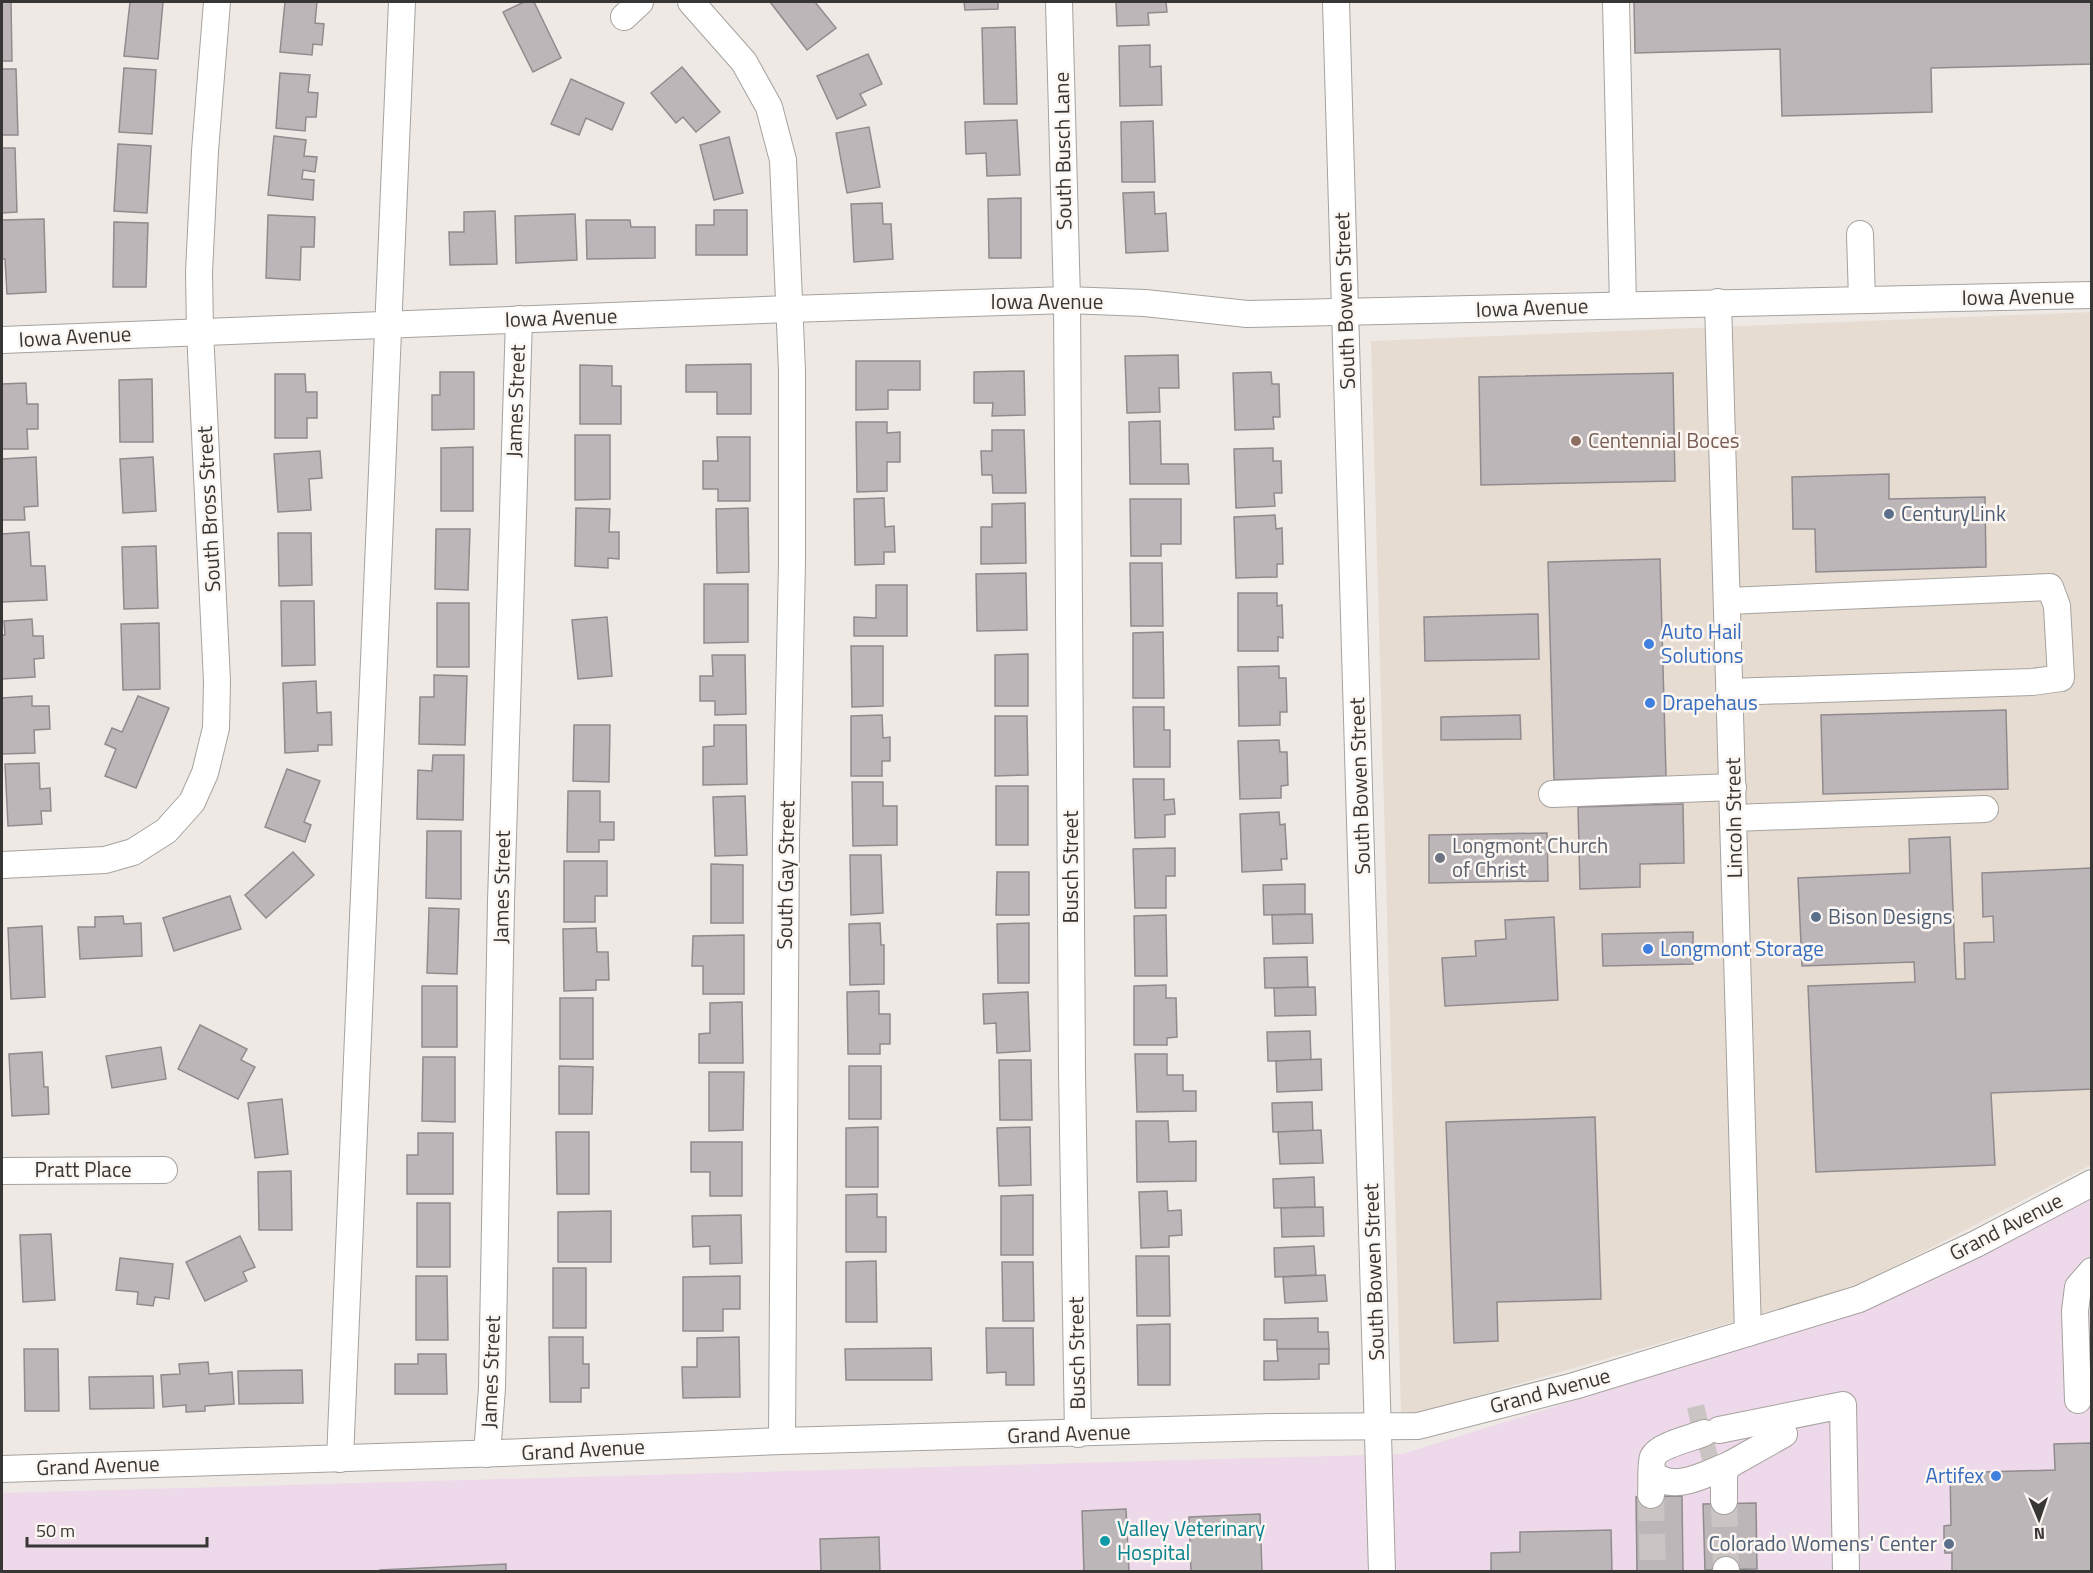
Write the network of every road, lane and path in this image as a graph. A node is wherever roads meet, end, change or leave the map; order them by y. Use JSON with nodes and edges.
{"nodes":[{"id":1,"x":217,"y":2,"type":"edge"},
{"id":2,"x":402,"y":2,"type":"edge"},
{"id":3,"x":691,"y":2,"type":"edge"},
{"id":4,"x":1059,"y":2,"type":"edge"},
{"id":5,"x":1336,"y":2,"type":"edge"},
{"id":6,"x":1616,"y":2,"type":"edge"},
{"id":7,"x":1860,"y":234,"type":"dead end"},
{"id":8,"x":2091,"y":295,"type":"edge"},
{"id":9,"x":1066,"y":300,"type":"junction"},
{"id":10,"x":1862,"y":300,"type":"junction"},
{"id":11,"x":1718,"y":302,"type":"junction"},
{"id":12,"x":1623,"y":305,"type":"junction"},
{"id":13,"x":790,"y":309,"type":"junction"},
{"id":14,"x":1345,"y":313,"type":"junction"},
{"id":15,"x":519,"y":320,"type":"junction"},
{"id":16,"x":389,"y":324,"type":"junction"},
{"id":17,"x":200,"y":331,"type":"junction"},
{"id":18,"x":2,"y":340,"type":"edge"},
{"id":19,"x":1727,"y":601,"type":"junction"},
{"id":20,"x":1730,"y":692,"type":"junction"},
{"id":21,"x":1733,"y":787,"type":"junction"},
{"id":22,"x":1552,"y":794,"type":"dead end"},
{"id":23,"x":1985,"y":809,"type":"dead end"},
{"id":24,"x":1733,"y":818,"type":"junction"},
{"id":25,"x":2,"y":865,"type":"edge"},
{"id":26,"x":164,"y":1170,"type":"dead end"},
{"id":27,"x":2,"y":1171,"type":"edge"},
{"id":28,"x":2091,"y":1183,"type":"edge"},
{"id":29,"x":2091,"y":1271,"type":"edge"},
{"id":30,"x":1748,"y":1333,"type":"junction"},
{"id":31,"x":2078,"y":1400,"type":"dead end"},
{"id":32,"x":1379,"y":1426,"type":"junction"},
{"id":33,"x":1078,"y":1434,"type":"junction"},
{"id":34,"x":1784,"y":1434,"type":"dead end"},
{"id":35,"x":782,"y":1441,"type":"junction"},
{"id":36,"x":487,"y":1454,"type":"junction"},
{"id":37,"x":340,"y":1459,"type":"junction"},
{"id":38,"x":1729,"y":1465,"type":"junction"},
{"id":39,"x":2,"y":1469,"type":"edge"},
{"id":40,"x":1724,"y":1502,"type":"tunnel mouth"},
{"id":41,"x":1382,"y":1572,"type":"edge"},
{"id":42,"x":1846,"y":1572,"type":"edge"}],
"edges":[{"from":1,"to":17,"type":"street","name":"South Bross Street"},
{"from":2,"to":16,"type":"street"},
{"from":3,"to":13,"type":"street","name":"South Gay Street"},
{"from":4,"to":9,"type":"street","name":"South Busch Lane"},
{"from":5,"to":14,"type":"street","name":"South Bowen Street"},
{"from":6,"to":12,"type":"street"},
{"from":7,"to":10,"type":"street"},
{"from":8,"to":10,"type":"street","name":"Iowa Avenue"},
{"from":9,"to":13,"type":"street","name":"Iowa Avenue"},
{"from":9,"to":14,"type":"street","name":"Iowa Avenue"},
{"from":9,"to":33,"type":"street","name":"Busch Street"},
{"from":10,"to":11,"type":"street","name":"Iowa Avenue"},
{"from":11,"to":12,"type":"street","name":"Iowa Avenue"},
{"from":11,"to":19,"type":"street","name":"Lincoln Street"},
{"from":12,"to":14,"type":"street","name":"Iowa Avenue"},
{"from":13,"to":15,"type":"street","name":"Iowa Avenue"},
{"from":13,"to":35,"type":"street","name":"South Gay Street"},
{"from":14,"to":32,"type":"street","name":"South Bowen Street"},
{"from":15,"to":16,"type":"street","name":"Iowa Avenue"},
{"from":15,"to":36,"type":"street","name":"James Street"},
{"from":16,"to":17,"type":"street","name":"Iowa Avenue"},
{"from":16,"to":37,"type":"street"},
{"from":17,"to":18,"type":"street","name":"Iowa Avenue"},
{"from":17,"to":25,"type":"street","name":"South Bross Street"},
{"from":19,"to":20,"type":"street","name":"Lincoln Street"},
{"from":19,"to":20,"type":"street"},
{"from":20,"to":21,"type":"street","name":"Lincoln Street"},
{"from":21,"to":22,"type":"street"},
{"from":21,"to":24,"type":"street","name":"Lincoln Street"},
{"from":23,"to":24,"type":"street"},
{"from":24,"to":30,"type":"street","name":"Lincoln Street"},
{"from":26,"to":27,"type":"street","name":"Pratt Place"},
{"from":28,"to":30,"type":"street","name":"Grand Avenue"},
{"from":29,"to":31,"type":"street"},
{"from":30,"to":32,"type":"street","name":"Grand Avenue"},
{"from":32,"to":33,"type":"street","name":"Grand Avenue"},
{"from":32,"to":41,"type":"street","name":"South Bowen Street"},
{"from":33,"to":35,"type":"street","name":"Grand Avenue"},
{"from":34,"to":38,"type":"street"},
{"from":35,"to":36,"type":"street","name":"Grand Avenue"},
{"from":36,"to":37,"type":"street","name":"Grand Avenue"},
{"from":37,"to":39,"type":"street","name":"Grand Avenue"},
{"from":38,"to":40,"type":"street"},
{"from":38,"to":42,"type":"street"}]}
